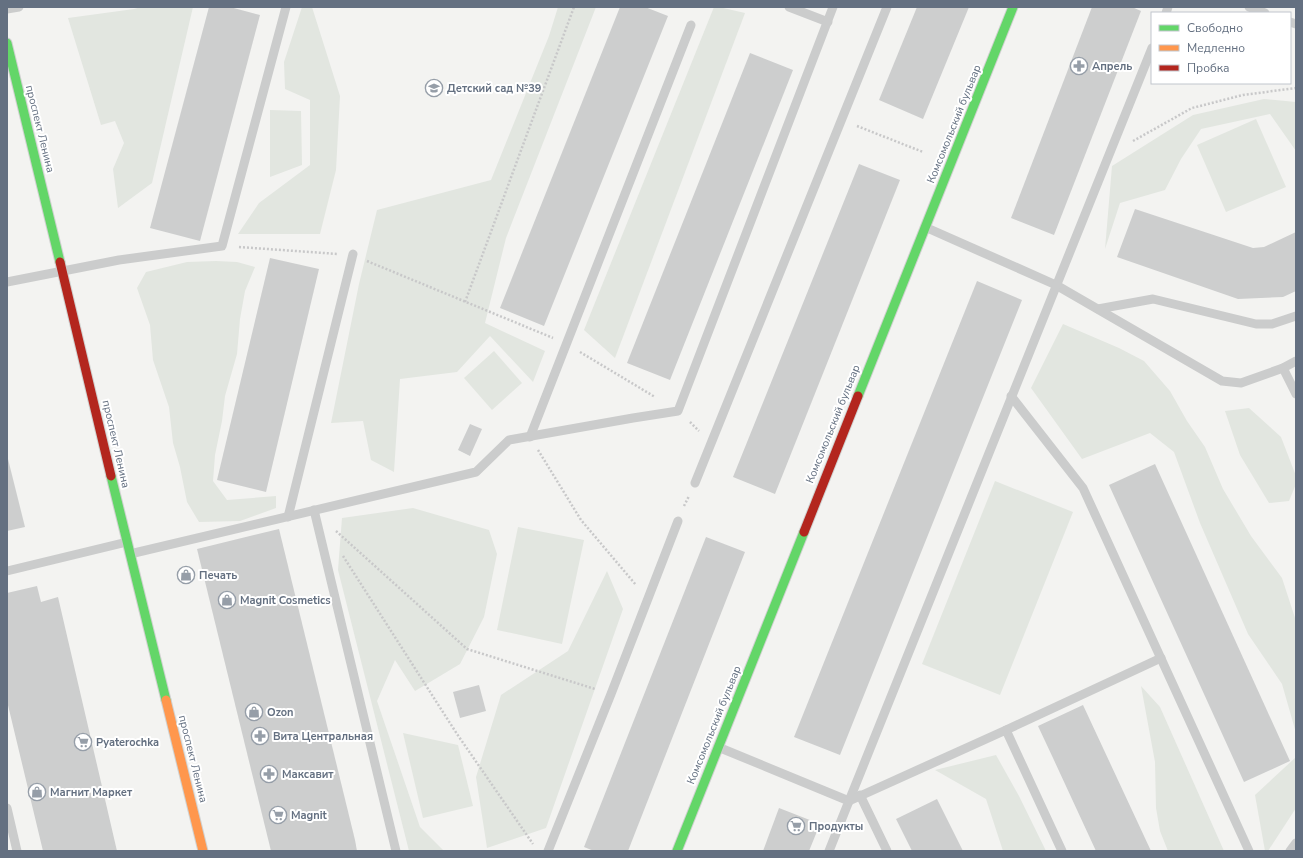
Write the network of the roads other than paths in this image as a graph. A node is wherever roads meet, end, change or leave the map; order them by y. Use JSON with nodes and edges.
{"nodes":[{"id":1,"x":19,"y":7,"type":"edge"},
{"id":2,"x":286,"y":7,"type":"edge"},
{"id":3,"x":789,"y":7,"type":"edge"},
{"id":4,"x":834,"y":7,"type":"edge"},
{"id":5,"x":887,"y":7,"type":"edge"},
{"id":6,"x":1013,"y":7,"type":"edge"},
{"id":7,"x":1249,"y":7,"type":"edge"},
{"id":8,"x":7,"y":9,"type":"edge"},
{"id":9,"x":1262,"y":12,"type":"edge"},
{"id":10,"x":828,"y":22,"type":"junction"},
{"id":11,"x":691,"y":25,"type":"dead end"},
{"id":12,"x":7,"y":43,"type":"edge"},
{"id":13,"x":1151,"y":50,"type":"edge"},
{"id":14,"x":925,"y":227,"type":"junction"},
{"id":15,"x":353,"y":254,"type":"road end"},
{"id":16,"x":62,"y":271,"type":"junction"},
{"id":17,"x":7,"y":282,"type":"edge"},
{"id":18,"x":1056,"y":285,"type":"junction"},
{"id":19,"x":1098,"y":309,"type":"junction"},
{"id":20,"x":1296,"y":316,"type":"edge"},
{"id":21,"x":1296,"y":362,"type":"edge"},
{"id":22,"x":1283,"y":368,"type":"junction"},
{"id":23,"x":1296,"y":394,"type":"edge"},
{"id":24,"x":1011,"y":396,"type":"junction"},
{"id":25,"x":530,"y":437,"type":"junction"},
{"id":26,"x":695,"y":483,"type":"road end"},
{"id":27,"x":314,"y":510,"type":"junction"},
{"id":28,"x":288,"y":516,"type":"junction"},
{"id":29,"x":678,"y":521,"type":"road end"},
{"id":30,"x":127,"y":542,"type":"junction"},
{"id":31,"x":130,"y":554,"type":"junction"},
{"id":32,"x":7,"y":571,"type":"edge"},
{"id":33,"x":1161,"y":658,"type":"junction"},
{"id":34,"x":1006,"y":730,"type":"junction"},
{"id":35,"x":718,"y":747,"type":"junction"},
{"id":36,"x":860,"y":795,"type":"junction"},
{"id":37,"x":849,"y":801,"type":"junction"},
{"id":38,"x":7,"y":808,"type":"edge"},
{"id":39,"x":1296,"y":843,"type":"edge"},
{"id":40,"x":17,"y":851,"type":"edge"},
{"id":41,"x":203,"y":851,"type":"edge"},
{"id":42,"x":396,"y":851,"type":"edge"},
{"id":43,"x":548,"y":851,"type":"edge"},
{"id":44,"x":677,"y":851,"type":"edge"},
{"id":45,"x":829,"y":851,"type":"edge"},
{"id":46,"x":887,"y":851,"type":"edge"},
{"id":47,"x":1062,"y":851,"type":"edge"},
{"id":48,"x":1249,"y":851,"type":"edge"},
{"id":49,"x":1290,"y":851,"type":"edge"}],
"edges":[{"from":1,"to":8,"type":"lane"},
{"from":2,"to":16,"type":"lane"},
{"from":3,"to":10,"type":"lane"},
{"from":4,"to":10,"type":"lane"},
{"from":5,"to":26,"type":"lane"},
{"from":6,"to":14,"type":"street","name":"Комсомольский бульвар"},
{"from":7,"to":9,"type":"lane"},
{"from":10,"to":25,"type":"lane"},
{"from":11,"to":25,"type":"lane"},
{"from":12,"to":16,"type":"street","name":"проспект Ленина"},
{"from":13,"to":18,"type":"lane"},
{"from":14,"to":18,"type":"lane"},
{"from":14,"to":35,"type":"street","name":"Комсомольский бульвар"},
{"from":15,"to":28,"type":"lane"},
{"from":16,"to":17,"type":"lane"},
{"from":16,"to":30,"type":"street","name":"проспект Ленина"},
{"from":18,"to":19,"type":"lane"},
{"from":18,"to":24,"type":"lane"},
{"from":19,"to":20,"type":"lane"},
{"from":19,"to":22,"type":"lane"},
{"from":21,"to":22,"type":"lane"},
{"from":22,"to":23,"type":"lane"},
{"from":24,"to":33,"type":"lane"},
{"from":24,"to":37,"type":"lane"},
{"from":25,"to":27,"type":"lane"},
{"from":27,"to":28,"type":"lane"},
{"from":27,"to":42,"type":"lane"},
{"from":28,"to":31,"type":"lane"},
{"from":29,"to":43,"type":"lane"},
{"from":30,"to":31,"type":"street","name":"проспект Ленина"},
{"from":30,"to":32,"type":"lane"},
{"from":31,"to":41,"type":"street","name":"проспект Ленина"},
{"from":33,"to":34,"type":"lane"},
{"from":33,"to":48,"type":"lane"},
{"from":34,"to":36,"type":"lane"},
{"from":34,"to":47,"type":"lane"},
{"from":35,"to":37,"type":"lane"},
{"from":35,"to":44,"type":"street","name":"Комсомольский бульвар"},
{"from":36,"to":37,"type":"lane"},
{"from":36,"to":46,"type":"lane"},
{"from":37,"to":45,"type":"lane"},
{"from":38,"to":40,"type":"lane"},
{"from":39,"to":49,"type":"lane"}]}
